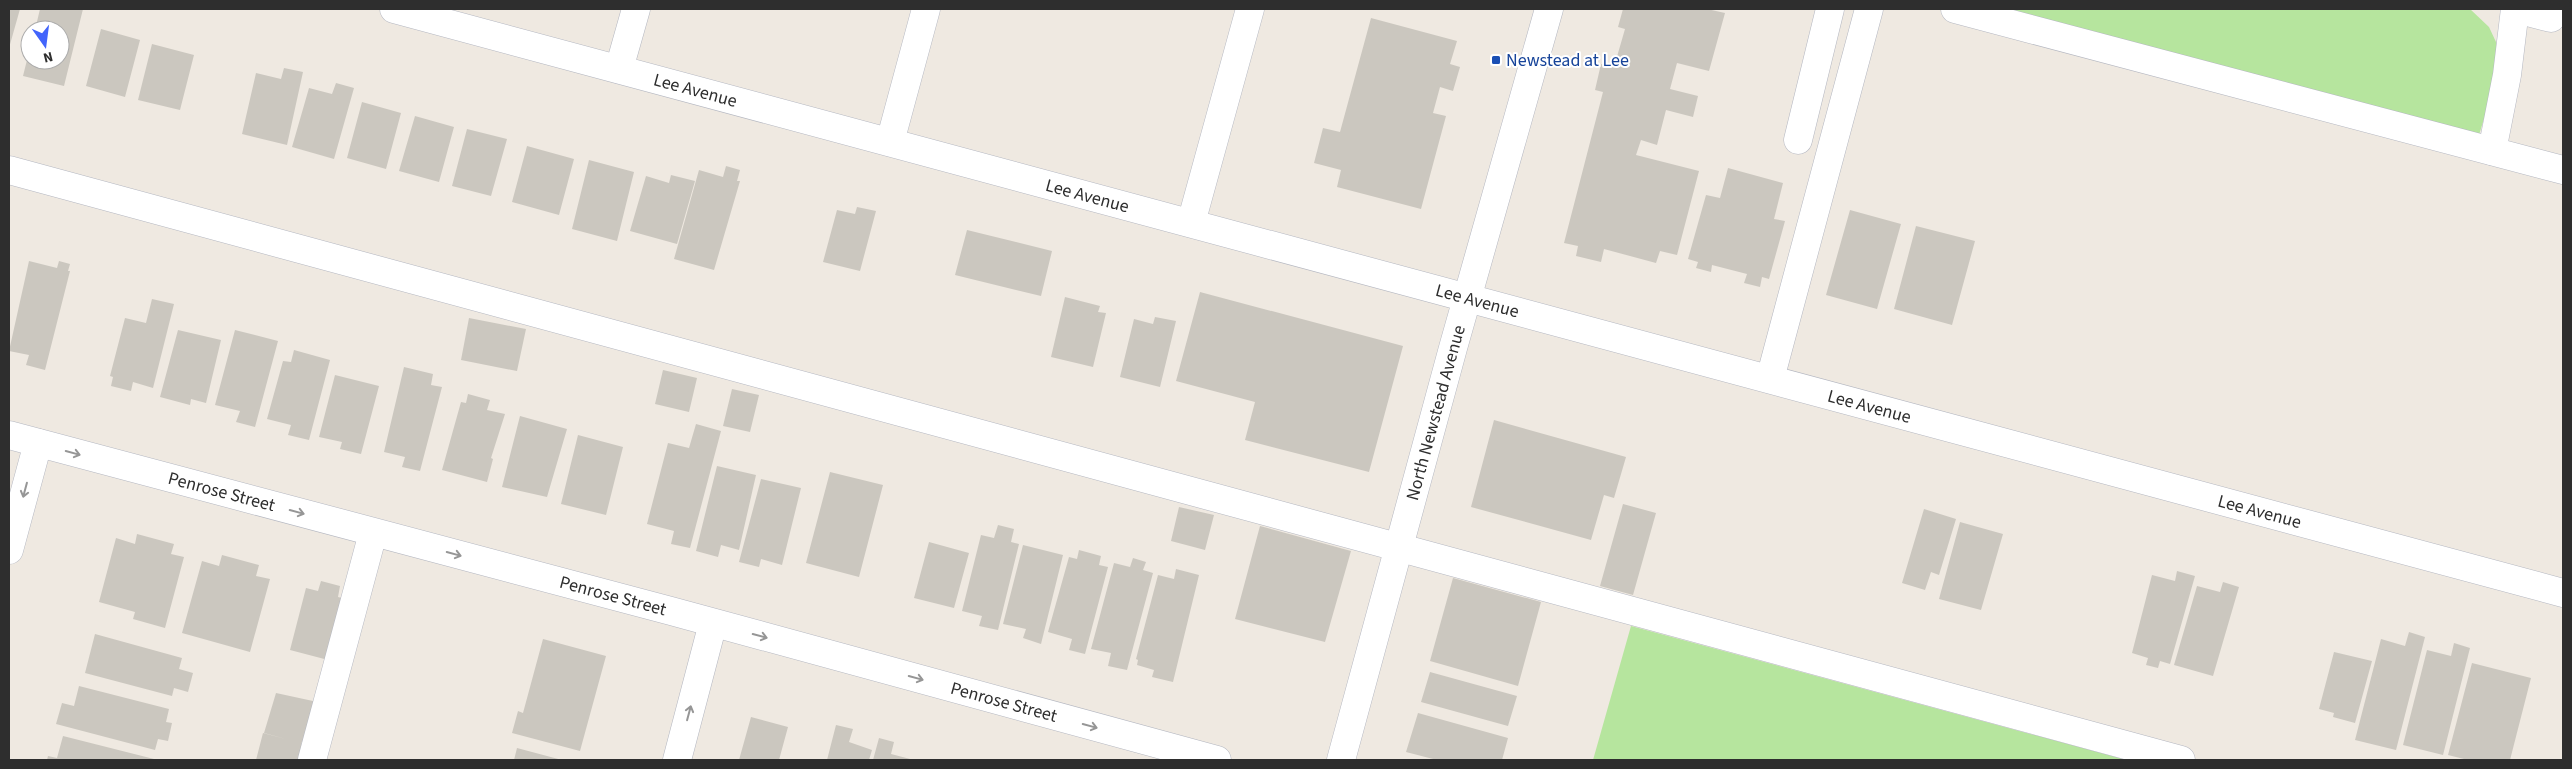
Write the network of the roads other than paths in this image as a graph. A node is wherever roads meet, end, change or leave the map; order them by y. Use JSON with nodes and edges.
{"nodes":[{"id":1,"x":394,"y":9,"type":"edge"},
{"id":2,"x":636,"y":9,"type":"edge"},
{"id":3,"x":926,"y":9,"type":"edge"},
{"id":4,"x":1250,"y":9,"type":"edge"},
{"id":5,"x":1549,"y":9,"type":"edge"},
{"id":6,"x":1830,"y":9,"type":"edge"},
{"id":7,"x":1869,"y":9,"type":"edge"},
{"id":8,"x":1955,"y":9,"type":"edge"},
{"id":9,"x":2516,"y":9,"type":"edge"},
{"id":10,"x":2551,"y":18,"type":"dead end"},
{"id":11,"x":619,"y":69,"type":"junction"},
{"id":12,"x":1798,"y":140,"type":"dead end"},
{"id":13,"x":890,"y":142,"type":"junction"},
{"id":14,"x":2492,"y":151,"type":"junction"},
{"id":15,"x":9,"y":170,"type":"edge"},
{"id":16,"x":2563,"y":170,"type":"edge"},
{"id":17,"x":1191,"y":223,"type":"junction"},
{"id":18,"x":1467,"y":297,"type":"junction"},
{"id":19,"x":1770,"y":379,"type":"junction"},
{"id":20,"x":9,"y":435,"type":"edge"},
{"id":21,"x":38,"y":443,"type":"junction"},
{"id":22,"x":373,"y":533,"type":"junction"},
{"id":23,"x":1398,"y":548,"type":"junction"},
{"id":24,"x":9,"y":550,"type":"edge"},
{"id":25,"x":2563,"y":593,"type":"edge"},
{"id":26,"x":713,"y":623,"type":"junction"},
{"id":27,"x":312,"y":760,"type":"edge"},
{"id":28,"x":677,"y":760,"type":"edge"},
{"id":29,"x":1217,"y":760,"type":"edge"},
{"id":30,"x":1341,"y":760,"type":"edge"},
{"id":31,"x":2181,"y":760,"type":"edge"}],
"edges":[{"from":1,"to":11,"type":"street","name":"Lee Avenue"},
{"from":2,"to":11,"type":"street"},
{"from":3,"to":13,"type":"street"},
{"from":4,"to":17,"type":"street"},
{"from":5,"to":18,"type":"street","name":"North Newstead Avenue"},
{"from":6,"to":12,"type":"street"},
{"from":7,"to":19,"type":"street"},
{"from":8,"to":14,"type":"street"},
{"from":9,"to":10,"type":"street"},
{"from":9,"to":14,"type":"street"},
{"from":11,"to":13,"type":"street","name":"Lee Avenue"},
{"from":13,"to":17,"type":"street","name":"Lee Avenue"},
{"from":14,"to":16,"type":"street"},
{"from":15,"to":23,"type":"street"},
{"from":17,"to":18,"type":"street","name":"Lee Avenue"},
{"from":18,"to":19,"type":"street","name":"Lee Avenue"},
{"from":18,"to":23,"type":"street","name":"North Newstead Avenue"},
{"from":19,"to":25,"type":"street","name":"Lee Avenue"},
{"from":20,"to":21,"type":"street","name":"Penrose Street"},
{"from":21,"to":22,"type":"street","name":"Penrose Street","one_way":true},
{"from":21,"to":24,"type":"street","one_way":true},
{"from":22,"to":26,"type":"street","name":"Penrose Street","one_way":true},
{"from":22,"to":27,"type":"street"},
{"from":23,"to":30,"type":"street","name":"North Newstead Avenue"},
{"from":23,"to":31,"type":"street"},
{"from":28,"to":26,"type":"street","one_way":true},
{"from":26,"to":29,"type":"street","name":"Penrose Street","one_way":true}]}
